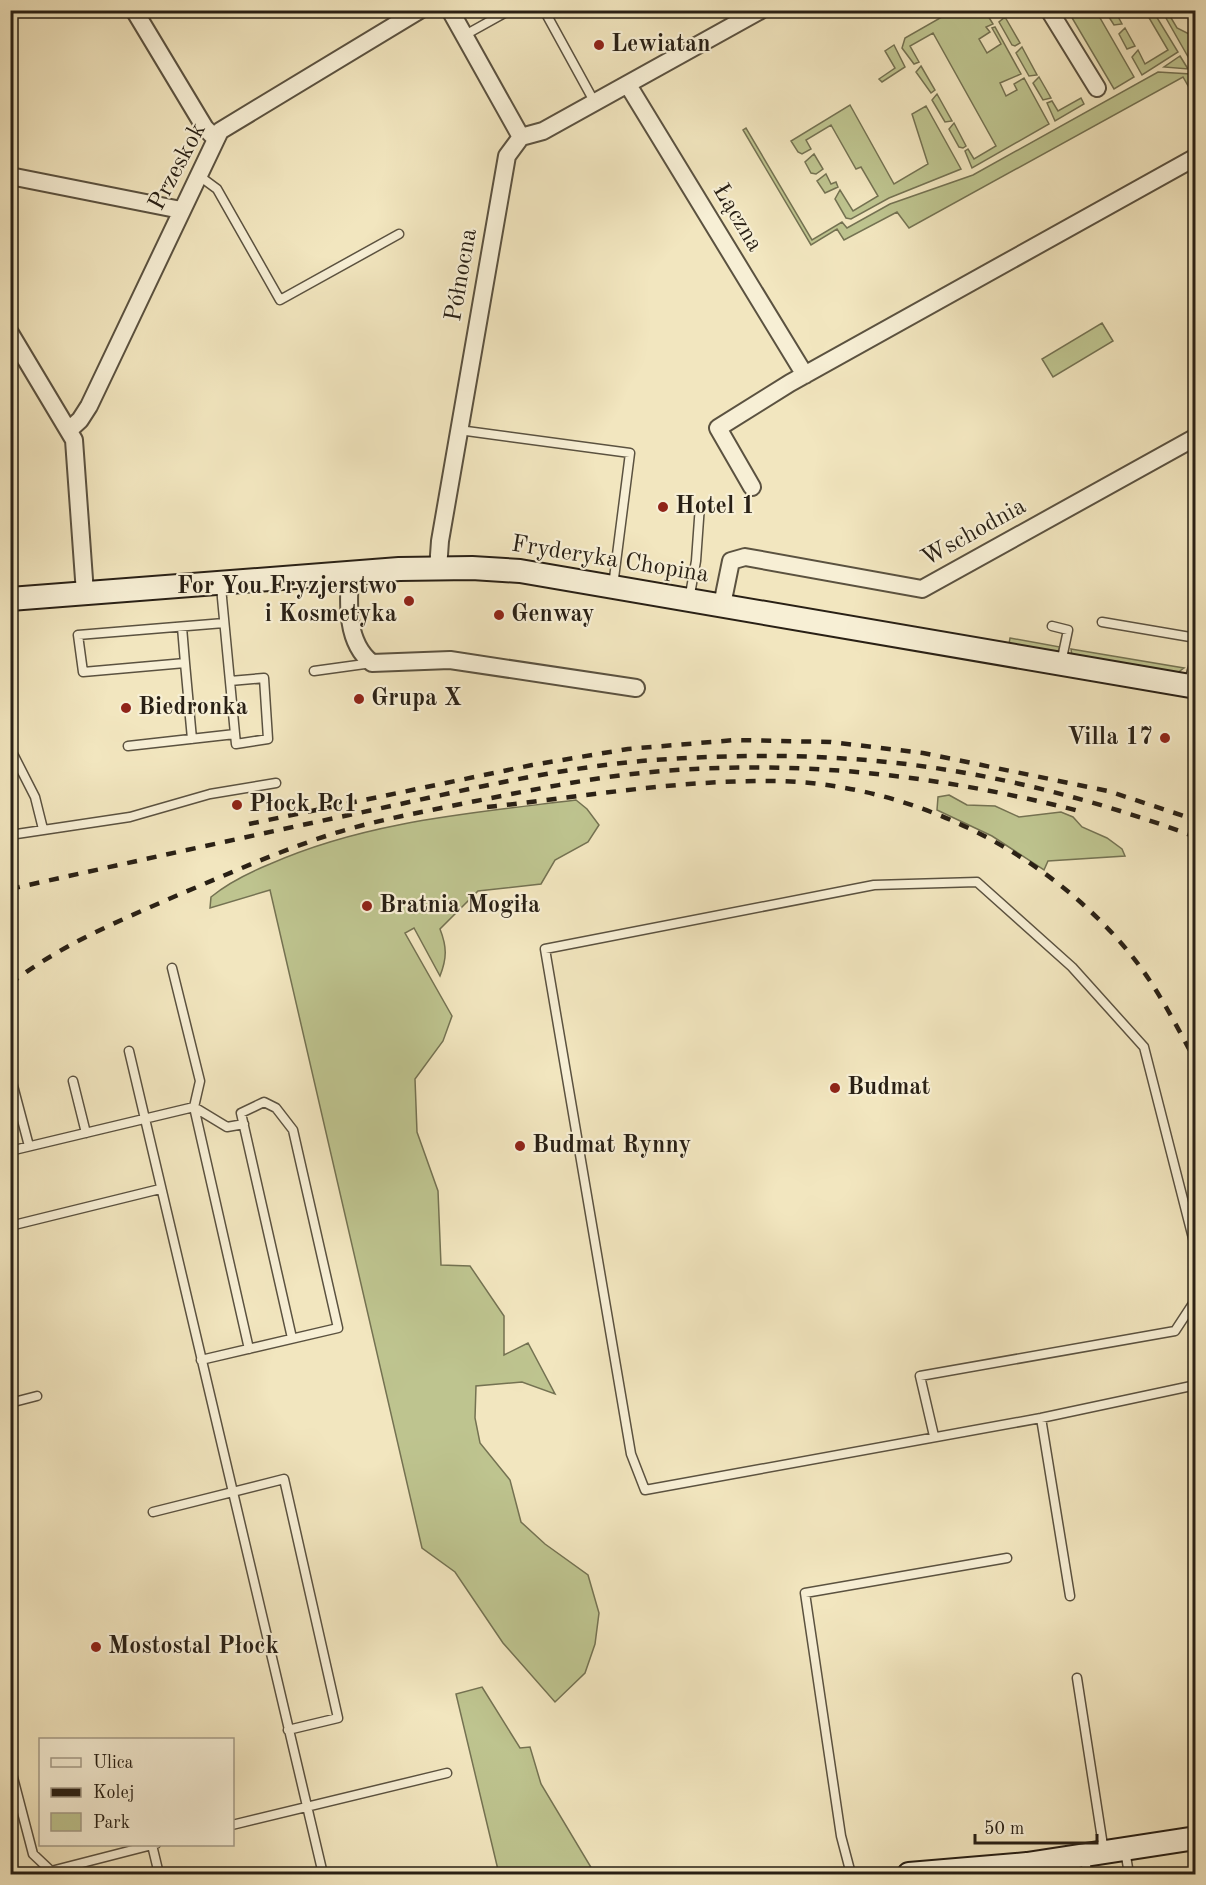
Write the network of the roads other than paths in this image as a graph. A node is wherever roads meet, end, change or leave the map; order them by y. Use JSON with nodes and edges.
{"nodes":[{"id":1,"x":134,"y":10,"type":"edge"},
{"id":2,"x":420,"y":10,"type":"edge"},
{"id":3,"x":450,"y":10,"type":"edge"},
{"id":4,"x":510,"y":10,"type":"edge"},
{"id":5,"x":544,"y":10,"type":"edge"},
{"id":6,"x":761,"y":10,"type":"edge"},
{"id":7,"x":1049,"y":10,"type":"edge"},
{"id":8,"x":465,"y":35,"type":"junction"},
{"id":9,"x":628,"y":85,"type":"junction"},
{"id":10,"x":1097,"y":88,"type":"dead end"},
{"id":11,"x":595,"y":103,"type":"junction"},
{"id":12,"x":521,"y":137,"type":"junction"},
{"id":13,"x":215,"y":138,"type":"junction"},
{"id":14,"x":1196,"y":157,"type":"edge"},
{"id":15,"x":197,"y":175,"type":"junction"},
{"id":16,"x":10,"y":176,"type":"edge"},
{"id":17,"x":181,"y":210,"type":"junction"},
{"id":18,"x":399,"y":234,"type":"dead end"},
{"id":19,"x":10,"y":333,"type":"edge"},
{"id":20,"x":805,"y":375,"type":"junction"},
{"id":21,"x":69,"y":430,"type":"junction"},
{"id":22,"x":459,"y":430,"type":"junction"},
{"id":23,"x":1196,"y":437,"type":"edge"},
{"id":24,"x":752,"y":487,"type":"dead end"},
{"id":25,"x":700,"y":505,"type":"dead end"},
{"id":26,"x":438,"y":568,"type":"junction"},
{"id":27,"x":350,"y":573,"type":"junction"},
{"id":28,"x":221,"y":582,"type":"junction"},
{"id":29,"x":613,"y":586,"type":"junction"},
{"id":30,"x":85,"y":592,"type":"junction"},
{"id":31,"x":10,"y":599,"type":"edge"},
{"id":32,"x":689,"y":600,"type":"junction"},
{"id":33,"x":722,"y":605,"type":"junction"},
{"id":34,"x":1102,"y":622,"type":"dead end"},
{"id":35,"x":224,"y":623,"type":"junction"},
{"id":36,"x":1052,"y":626,"type":"dead end"},
{"id":37,"x":182,"y":627,"type":"junction"},
{"id":38,"x":1196,"y":638,"type":"edge"},
{"id":39,"x":1196,"y":656,"type":"edge"},
{"id":40,"x":185,"y":663,"type":"junction"},
{"id":41,"x":372,"y":663,"type":"junction"},
{"id":42,"x":1061,"y":664,"type":"junction"},
{"id":43,"x":314,"y":671,"type":"dead end"},
{"id":44,"x":230,"y":681,"type":"junction"},
{"id":45,"x":1192,"y":686,"type":"edge"},
{"id":46,"x":636,"y":688,"type":"dead end"},
{"id":47,"x":235,"y":734,"type":"junction"},
{"id":48,"x":192,"y":739,"type":"junction"},
{"id":49,"x":128,"y":746,"type":"dead end"},
{"id":50,"x":10,"y":748,"type":"edge"},
{"id":51,"x":276,"y":783,"type":"dead end"},
{"id":52,"x":43,"y":829,"type":"junction"},
{"id":53,"x":10,"y":835,"type":"edge"},
{"id":54,"x":172,"y":968,"type":"dead end"},
{"id":55,"x":129,"y":1051,"type":"dead end"},
{"id":56,"x":72,"y":1081,"type":"dead end"},
{"id":57,"x":12,"y":1082,"type":"dead end"},
{"id":58,"x":194,"y":1107,"type":"junction"},
{"id":59,"x":144,"y":1119,"type":"junction"},
{"id":60,"x":244,"y":1124,"type":"junction"},
{"id":61,"x":86,"y":1133,"type":"junction"},
{"id":62,"x":29,"y":1146,"type":"junction"},
{"id":63,"x":10,"y":1151,"type":"edge"},
{"id":64,"x":160,"y":1189,"type":"junction"},
{"id":65,"x":10,"y":1226,"type":"edge"},
{"id":66,"x":1196,"y":1250,"type":"edge"},
{"id":67,"x":1196,"y":1299,"type":"edge"},
{"id":68,"x":292,"y":1338,"type":"junction"},
{"id":69,"x":249,"y":1349,"type":"junction"},
{"id":70,"x":201,"y":1360,"type":"junction"},
{"id":71,"x":1196,"y":1386,"type":"edge"},
{"id":72,"x":37,"y":1396,"type":"dead end"},
{"id":73,"x":10,"y":1403,"type":"edge"},
{"id":74,"x":1041,"y":1418,"type":"junction"},
{"id":75,"x":934,"y":1436,"type":"junction"},
{"id":76,"x":231,"y":1491,"type":"junction"},
{"id":77,"x":153,"y":1512,"type":"dead end"},
{"id":78,"x":1007,"y":1558,"type":"dead end"},
{"id":79,"x":1070,"y":1596,"type":"dead end"},
{"id":80,"x":1077,"y":1678,"type":"dead end"},
{"id":81,"x":288,"y":1730,"type":"junction"},
{"id":82,"x":10,"y":1766,"type":"edge"},
{"id":83,"x":447,"y":1773,"type":"dead end"},
{"id":84,"x":308,"y":1809,"type":"junction"},
{"id":85,"x":234,"y":1826,"type":"edge"},
{"id":86,"x":1196,"y":1838,"type":"edge"},
{"id":87,"x":150,"y":1846,"type":"edge"},
{"id":88,"x":154,"y":1846,"type":"edge"},
{"id":89,"x":1100,"y":1858,"type":"edge"},
{"id":90,"x":159,"y":1875,"type":"edge"},
{"id":91,"x":323,"y":1875,"type":"edge"},
{"id":92,"x":850,"y":1875,"type":"edge"},
{"id":93,"x":909,"y":1875,"type":"edge"},
{"id":94,"x":1129,"y":1875,"type":"edge"}],
"edges":[{"from":1,"to":13,"type":"street"},
{"from":2,"to":13,"type":"street","name":"Przeskok"},
{"from":3,"to":8,"type":"street"},
{"from":4,"to":8,"type":"lane"},
{"from":5,"to":11,"type":"lane"},
{"from":6,"to":9,"type":"street"},
{"from":7,"to":10,"type":"street"},
{"from":8,"to":12,"type":"street"},
{"from":9,"to":11,"type":"street"},
{"from":9,"to":20,"type":"street","name":"Łączna"},
{"from":11,"to":12,"type":"street"},
{"from":12,"to":22,"type":"street","name":"Północna"},
{"from":13,"to":15,"type":"street","name":"Przeskok"},
{"from":14,"to":20,"type":"street"},
{"from":15,"to":17,"type":"street","name":"Przeskok"},
{"from":15,"to":18,"type":"lane"},
{"from":16,"to":17,"type":"street"},
{"from":17,"to":21,"type":"street","name":"Przeskok"},
{"from":19,"to":21,"type":"street"},
{"from":20,"to":24,"type":"street"},
{"from":21,"to":30,"type":"street"},
{"from":22,"to":26,"type":"street","name":"Północna"},
{"from":22,"to":29,"type":"lane"},
{"from":23,"to":33,"type":"street","name":"Wschodnia"},
{"from":25,"to":32,"type":"lane"},
{"from":26,"to":27,"type":"street","name":"Fryderyka Chopina"},
{"from":26,"to":29,"type":"street","name":"Fryderyka Chopina"},
{"from":27,"to":28,"type":"street","name":"Fryderyka Chopina"},
{"from":27,"to":41,"type":"street"},
{"from":28,"to":30,"type":"street","name":"Fryderyka Chopina"},
{"from":28,"to":35,"type":"lane"},
{"from":29,"to":32,"type":"street","name":"Fryderyka Chopina"},
{"from":30,"to":31,"type":"street","name":"Fryderyka Chopina"},
{"from":32,"to":33,"type":"street","name":"Fryderyka Chopina"},
{"from":33,"to":42,"type":"street","name":"Fryderyka Chopina"},
{"from":34,"to":38,"type":"lane"},
{"from":35,"to":37,"type":"lane"},
{"from":35,"to":44,"type":"lane"},
{"from":36,"to":42,"type":"lane"},
{"from":37,"to":40,"type":"lane"},
{"from":37,"to":40,"type":"lane"},
{"from":39,"to":45,"type":"lane"},
{"from":40,"to":48,"type":"lane"},
{"from":41,"to":43,"type":"lane"},
{"from":41,"to":46,"type":"street"},
{"from":42,"to":45,"type":"street","name":"Fryderyka Chopina"},
{"from":44,"to":47,"type":"lane"},
{"from":44,"to":47,"type":"lane"},
{"from":47,"to":48,"type":"lane"},
{"from":48,"to":49,"type":"lane"},
{"from":50,"to":52,"type":"lane"},
{"from":51,"to":52,"type":"lane"},
{"from":52,"to":53,"type":"lane"},
{"from":54,"to":58,"type":"lane"},
{"from":55,"to":59,"type":"lane"},
{"from":56,"to":61,"type":"lane"},
{"from":57,"to":62,"type":"lane"},
{"from":58,"to":59,"type":"lane"},
{"from":58,"to":60,"type":"lane"},
{"from":58,"to":69,"type":"lane"},
{"from":59,"to":61,"type":"lane"},
{"from":59,"to":64,"type":"lane"},
{"from":60,"to":68,"type":"lane"},
{"from":60,"to":68,"type":"lane"},
{"from":61,"to":62,"type":"lane"},
{"from":62,"to":63,"type":"lane"},
{"from":64,"to":65,"type":"lane"},
{"from":64,"to":70,"type":"lane"},
{"from":66,"to":75,"type":"lane"},
{"from":67,"to":75,"type":"lane"},
{"from":68,"to":69,"type":"lane"},
{"from":69,"to":70,"type":"lane"},
{"from":70,"to":76,"type":"lane"},
{"from":71,"to":74,"type":"lane"},
{"from":72,"to":73,"type":"lane"},
{"from":74,"to":75,"type":"lane"},
{"from":74,"to":79,"type":"lane"},
{"from":76,"to":77,"type":"lane"},
{"from":76,"to":81,"type":"lane"},
{"from":76,"to":81,"type":"lane"},
{"from":78,"to":92,"type":"lane"},
{"from":80,"to":89,"type":"lane"},
{"from":81,"to":84,"type":"lane"},
{"from":82,"to":87,"type":"lane"},
{"from":83,"to":84,"type":"lane"},
{"from":84,"to":85,"type":"lane"},
{"from":84,"to":91,"type":"lane"},
{"from":86,"to":89,"type":"street"},
{"from":88,"to":90,"type":"lane"},
{"from":89,"to":93,"type":"street"},
{"from":89,"to":94,"type":"lane"}]}
